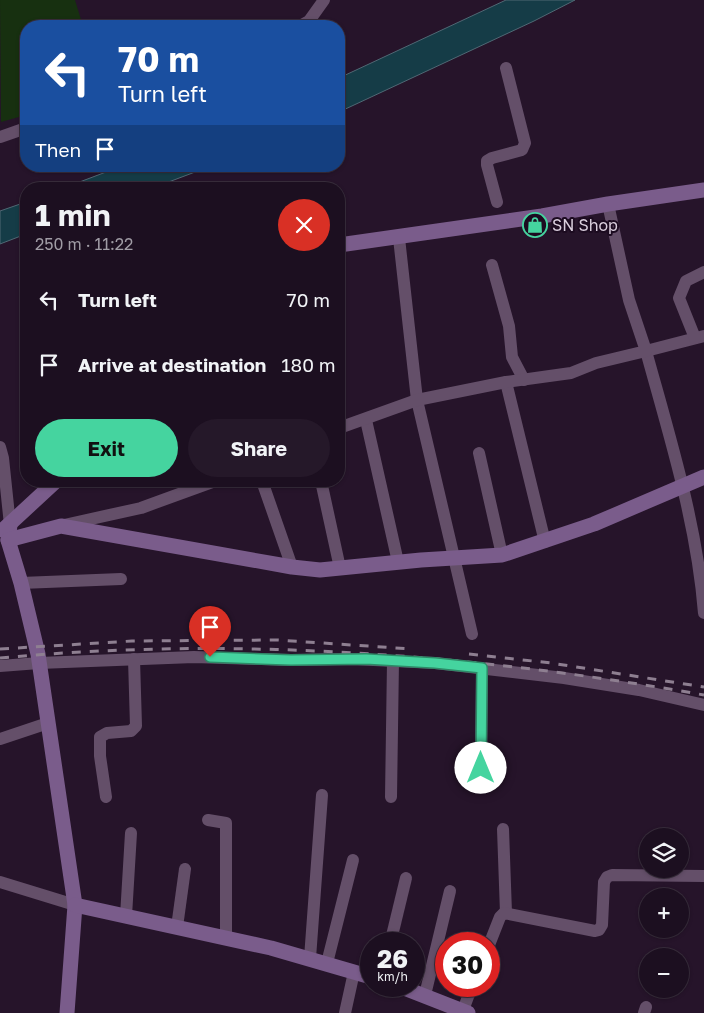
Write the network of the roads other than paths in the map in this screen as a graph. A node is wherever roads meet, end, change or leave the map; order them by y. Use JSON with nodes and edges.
{"nodes":[{"id":1,"x":324,"y":0,"type":"edge"},
{"id":2,"x":310,"y":20,"type":"edge"},
{"id":3,"x":506,"y":68,"type":"dead end"},
{"id":4,"x":20,"y":130,"type":"edge"},
{"id":5,"x":0,"y":137,"type":"edge"},
{"id":6,"x":704,"y":190,"type":"edge"},
{"id":7,"x":497,"y":202,"type":"dead end"},
{"id":8,"x":608,"y":204,"type":"junction"},
{"id":9,"x":399,"y":238,"type":"junction"},
{"id":10,"x":345,"y":244,"type":"edge"},
{"id":11,"x":492,"y":265,"type":"dead end"},
{"id":12,"x":704,"y":272,"type":"edge"},
{"id":13,"x":699,"y":337,"type":"edge"},
{"id":14,"x":646,"y":351,"type":"junction"},
{"id":15,"x":524,"y":380,"type":"junction"},
{"id":16,"x":506,"y":382,"type":"junction"},
{"id":17,"x":417,"y":400,"type":"junction"},
{"id":18,"x":366,"y":420,"type":"junction"},
{"id":19,"x":345,"y":426,"type":"edge"},
{"id":20,"x":0,"y":447,"type":"edge"},
{"id":21,"x":480,"y":453,"type":"dead end"},
{"id":22,"x":704,"y":477,"type":"edge"},
{"id":23,"x":683,"y":486,"type":"junction"},
{"id":24,"x":50,"y":487,"type":"edge"},
{"id":25,"x":199,"y":487,"type":"edge"},
{"id":26,"x":264,"y":487,"type":"edge"},
{"id":27,"x":322,"y":487,"type":"edge"},
{"id":28,"x":62,"y":526,"type":"junction"},
{"id":29,"x":6,"y":532,"type":"edge"},
{"id":30,"x":545,"y":542,"type":"junction"},
{"id":31,"x":502,"y":555,"type":"junction"},
{"id":32,"x":455,"y":557,"type":"junction"},
{"id":33,"x":398,"y":562,"type":"junction"},
{"id":34,"x":292,"y":567,"type":"junction"},
{"id":35,"x":340,"y":568,"type":"junction"},
{"id":36,"x":702,"y":574,"type":"edge"},
{"id":37,"x":121,"y":579,"type":"dead end"},
{"id":38,"x":21,"y":583,"type":"junction"},
{"id":39,"x":704,"y":614,"type":"edge"},
{"id":40,"x":472,"y":634,"type":"dead end"},
{"id":41,"x":134,"y":659,"type":"junction"},
{"id":42,"x":393,"y":661,"type":"junction"},
{"id":43,"x":39,"y":662,"type":"junction"},
{"id":44,"x":0,"y":666,"type":"edge"},
{"id":45,"x":482,"y":668,"type":"junction"},
{"id":46,"x":704,"y":705,"type":"edge"},
{"id":47,"x":48,"y":723,"type":"junction"},
{"id":48,"x":0,"y":738,"type":"edge"},
{"id":49,"x":481,"y":768,"type":"dead end"},
{"id":50,"x":322,"y":795,"type":"dead end"},
{"id":51,"x":106,"y":796,"type":"dead end"},
{"id":52,"x":391,"y":797,"type":"dead end"},
{"id":53,"x":208,"y":820,"type":"dead end"},
{"id":54,"x":503,"y":829,"type":"dead end"},
{"id":55,"x":131,"y":833,"type":"dead end"},
{"id":56,"x":353,"y":860,"type":"dead end"},
{"id":57,"x":185,"y":869,"type":"dead end"},
{"id":58,"x":704,"y":876,"type":"edge"},
{"id":59,"x":406,"y":878,"type":"dead end"},
{"id":60,"x":0,"y":882,"type":"edge"},
{"id":61,"x":450,"y":890,"type":"dead end"},
{"id":62,"x":75,"y":905,"type":"junction"},
{"id":63,"x":506,"y":913,"type":"junction"},
{"id":64,"x":126,"y":916,"type":"junction"},
{"id":65,"x":178,"y":928,"type":"junction"},
{"id":66,"x":393,"y":932,"type":"edge"},
{"id":67,"x":494,"y":932,"type":"edge"},
{"id":68,"x":226,"y":938,"type":"junction"},
{"id":69,"x":310,"y":958,"type":"junction"},
{"id":70,"x":327,"y":964,"type":"junction"},
{"id":71,"x":354,"y":972,"type":"junction"},
{"id":72,"x":360,"y":974,"type":"edge"},
{"id":73,"x":425,"y":995,"type":"joint"},
{"id":74,"x":469,"y":997,"type":"edge"},
{"id":75,"x":464,"y":1012,"type":"edge"},
{"id":76,"x":67,"y":1013,"type":"edge"},
{"id":77,"x":345,"y":1013,"type":"edge"}],
"edges":[{"from":1,"to":2,"type":"street"},
{"from":3,"to":7,"type":"street"},
{"from":4,"to":5,"type":"street"},
{"from":6,"to":8,"type":"main road"},
{"from":8,"to":9,"type":"main road"},
{"from":8,"to":14,"type":"street"},
{"from":9,"to":10,"type":"main road"},
{"from":9,"to":17,"type":"street"},
{"from":11,"to":15,"type":"street"},
{"from":12,"to":13,"type":"street"},
{"from":13,"to":14,"type":"street"},
{"from":14,"to":15,"type":"street"},
{"from":14,"to":23,"type":"street"},
{"from":15,"to":16,"type":"street"},
{"from":16,"to":17,"type":"street"},
{"from":16,"to":30,"type":"street"},
{"from":17,"to":18,"type":"street"},
{"from":17,"to":32,"type":"street"},
{"from":18,"to":19,"type":"street"},
{"from":18,"to":33,"type":"street"},
{"from":20,"to":29,"type":"street"},
{"from":21,"to":31,"type":"street"},
{"from":22,"to":23,"type":"main road"},
{"from":23,"to":30,"type":"main road"},
{"from":23,"to":36,"type":"street"},
{"from":24,"to":29,"type":"main road"},
{"from":25,"to":28,"type":"street"},
{"from":26,"to":34,"type":"street"},
{"from":27,"to":35,"type":"street"},
{"from":28,"to":29,"type":"main road"},
{"from":28,"to":34,"type":"main road"},
{"from":29,"to":38,"type":"main road"},
{"from":30,"to":31,"type":"main road"},
{"from":31,"to":32,"type":"main road"},
{"from":32,"to":33,"type":"main road"},
{"from":32,"to":40,"type":"street"},
{"from":33,"to":35,"type":"main road"},
{"from":34,"to":35,"type":"main road"},
{"from":36,"to":39,"type":"street"},
{"from":37,"to":38,"type":"street"},
{"from":38,"to":43,"type":"main road"},
{"from":41,"to":42,"type":"street"},
{"from":41,"to":43,"type":"street"},
{"from":41,"to":51,"type":"street"},
{"from":42,"to":45,"type":"street"},
{"from":42,"to":52,"type":"street"},
{"from":43,"to":44,"type":"street"},
{"from":43,"to":47,"type":"main road"},
{"from":45,"to":46,"type":"street"},
{"from":45,"to":49,"type":"street"},
{"from":47,"to":48,"type":"street"},
{"from":47,"to":62,"type":"main road"},
{"from":50,"to":69,"type":"street"},
{"from":53,"to":68,"type":"street"},
{"from":54,"to":63,"type":"street"},
{"from":55,"to":64,"type":"street"},
{"from":56,"to":70,"type":"street"},
{"from":57,"to":65,"type":"street"},
{"from":58,"to":63,"type":"street"},
{"from":59,"to":66,"type":"street"},
{"from":60,"to":62,"type":"street"},
{"from":61,"to":73,"type":"street"},
{"from":62,"to":64,"type":"main road"},
{"from":62,"to":76,"type":"main road"},
{"from":63,"to":67,"type":"street"},
{"from":64,"to":65,"type":"main road"},
{"from":65,"to":68,"type":"main road"},
{"from":68,"to":69,"type":"main road"},
{"from":69,"to":70,"type":"main road"},
{"from":70,"to":71,"type":"main road"},
{"from":71,"to":72,"type":"main road"},
{"from":71,"to":77,"type":"street"},
{"from":73,"to":75,"type":"main road"},
{"from":74,"to":75,"type":"street"}]}
